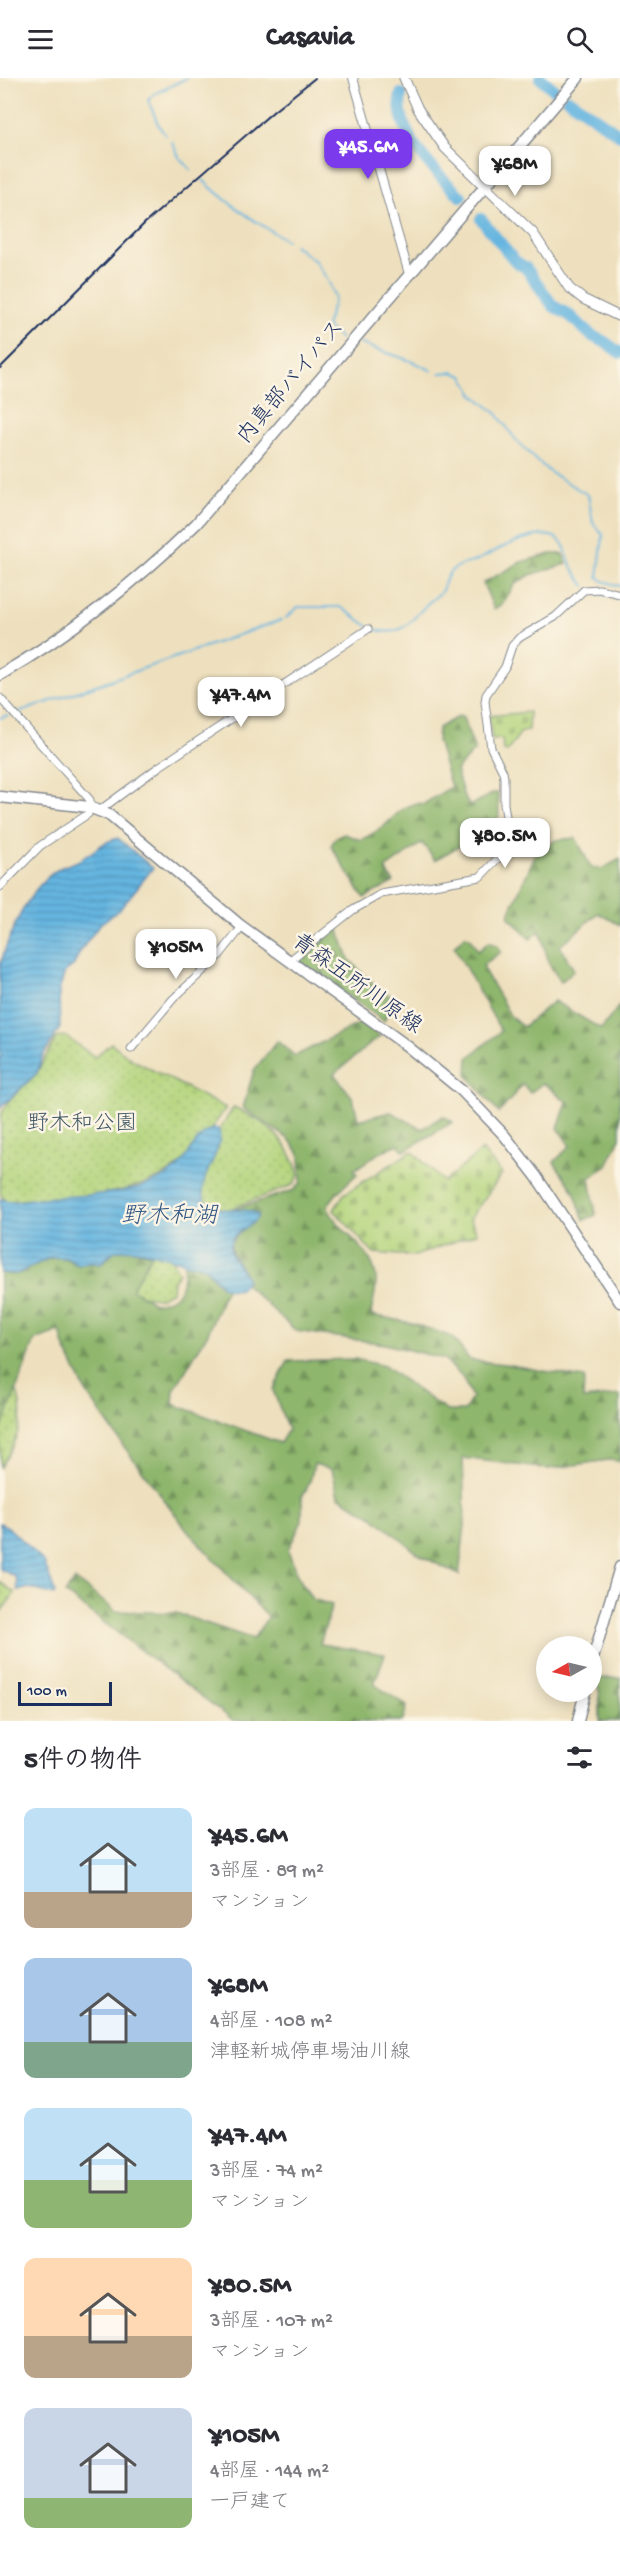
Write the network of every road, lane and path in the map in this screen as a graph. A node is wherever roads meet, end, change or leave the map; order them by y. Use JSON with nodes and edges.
{"nodes":[{"id":1,"x":353,"y":78,"type":"edge"},
{"id":2,"x":404,"y":78,"type":"edge"},
{"id":3,"x":578,"y":78,"type":"edge"},
{"id":4,"x":485,"y":188,"type":"junction"},
{"id":5,"x":409,"y":274,"type":"junction"},
{"id":6,"x":620,"y":317,"type":"edge"},
{"id":7,"x":620,"y":594,"type":"edge"},
{"id":8,"x":368,"y":629,"type":"dead end"},
{"id":9,"x":0,"y":675,"type":"edge"},
{"id":10,"x":0,"y":698,"type":"edge"},
{"id":11,"x":0,"y":797,"type":"edge"},
{"id":12,"x":94,"y":808,"type":"junction"},
{"id":13,"x":0,"y":887,"type":"edge"},
{"id":14,"x":242,"y":927,"type":"junction"},
{"id":15,"x":289,"y":962,"type":"junction"},
{"id":16,"x":131,"y":1049,"type":"dead end"},
{"id":17,"x":620,"y":1302,"type":"edge"},
{"id":18,"x":620,"y":1567,"type":"edge"},
{"id":19,"x":600,"y":1636,"type":"edge"},
{"id":20,"x":583,"y":1702,"type":"edge"},
{"id":21,"x":578,"y":1721,"type":"edge"}],
"edges":[{"from":1,"to":5,"type":"street"},
{"from":2,"to":4,"type":"main road"},
{"from":3,"to":4,"type":"main road","name":"内真部バイパス"},
{"from":4,"to":5,"type":"main road","name":"内真部バイパス"},
{"from":4,"to":6,"type":"main road"},
{"from":5,"to":9,"type":"main road","name":"内真部バイパス"},
{"from":7,"to":15,"type":"street"},
{"from":8,"to":12,"type":"street"},
{"from":10,"to":12,"type":"street"},
{"from":11,"to":12,"type":"main road","name":"青森五所川原線"},
{"from":12,"to":13,"type":"street"},
{"from":12,"to":14,"type":"main road","name":"青森五所川原線"},
{"from":14,"to":15,"type":"main road","name":"青森五所川原線"},
{"from":14,"to":16,"type":"street"},
{"from":15,"to":17,"type":"main road","name":"青森五所川原線"},
{"from":18,"to":19,"type":"main road"},
{"from":20,"to":21,"type":"main road"}]}
